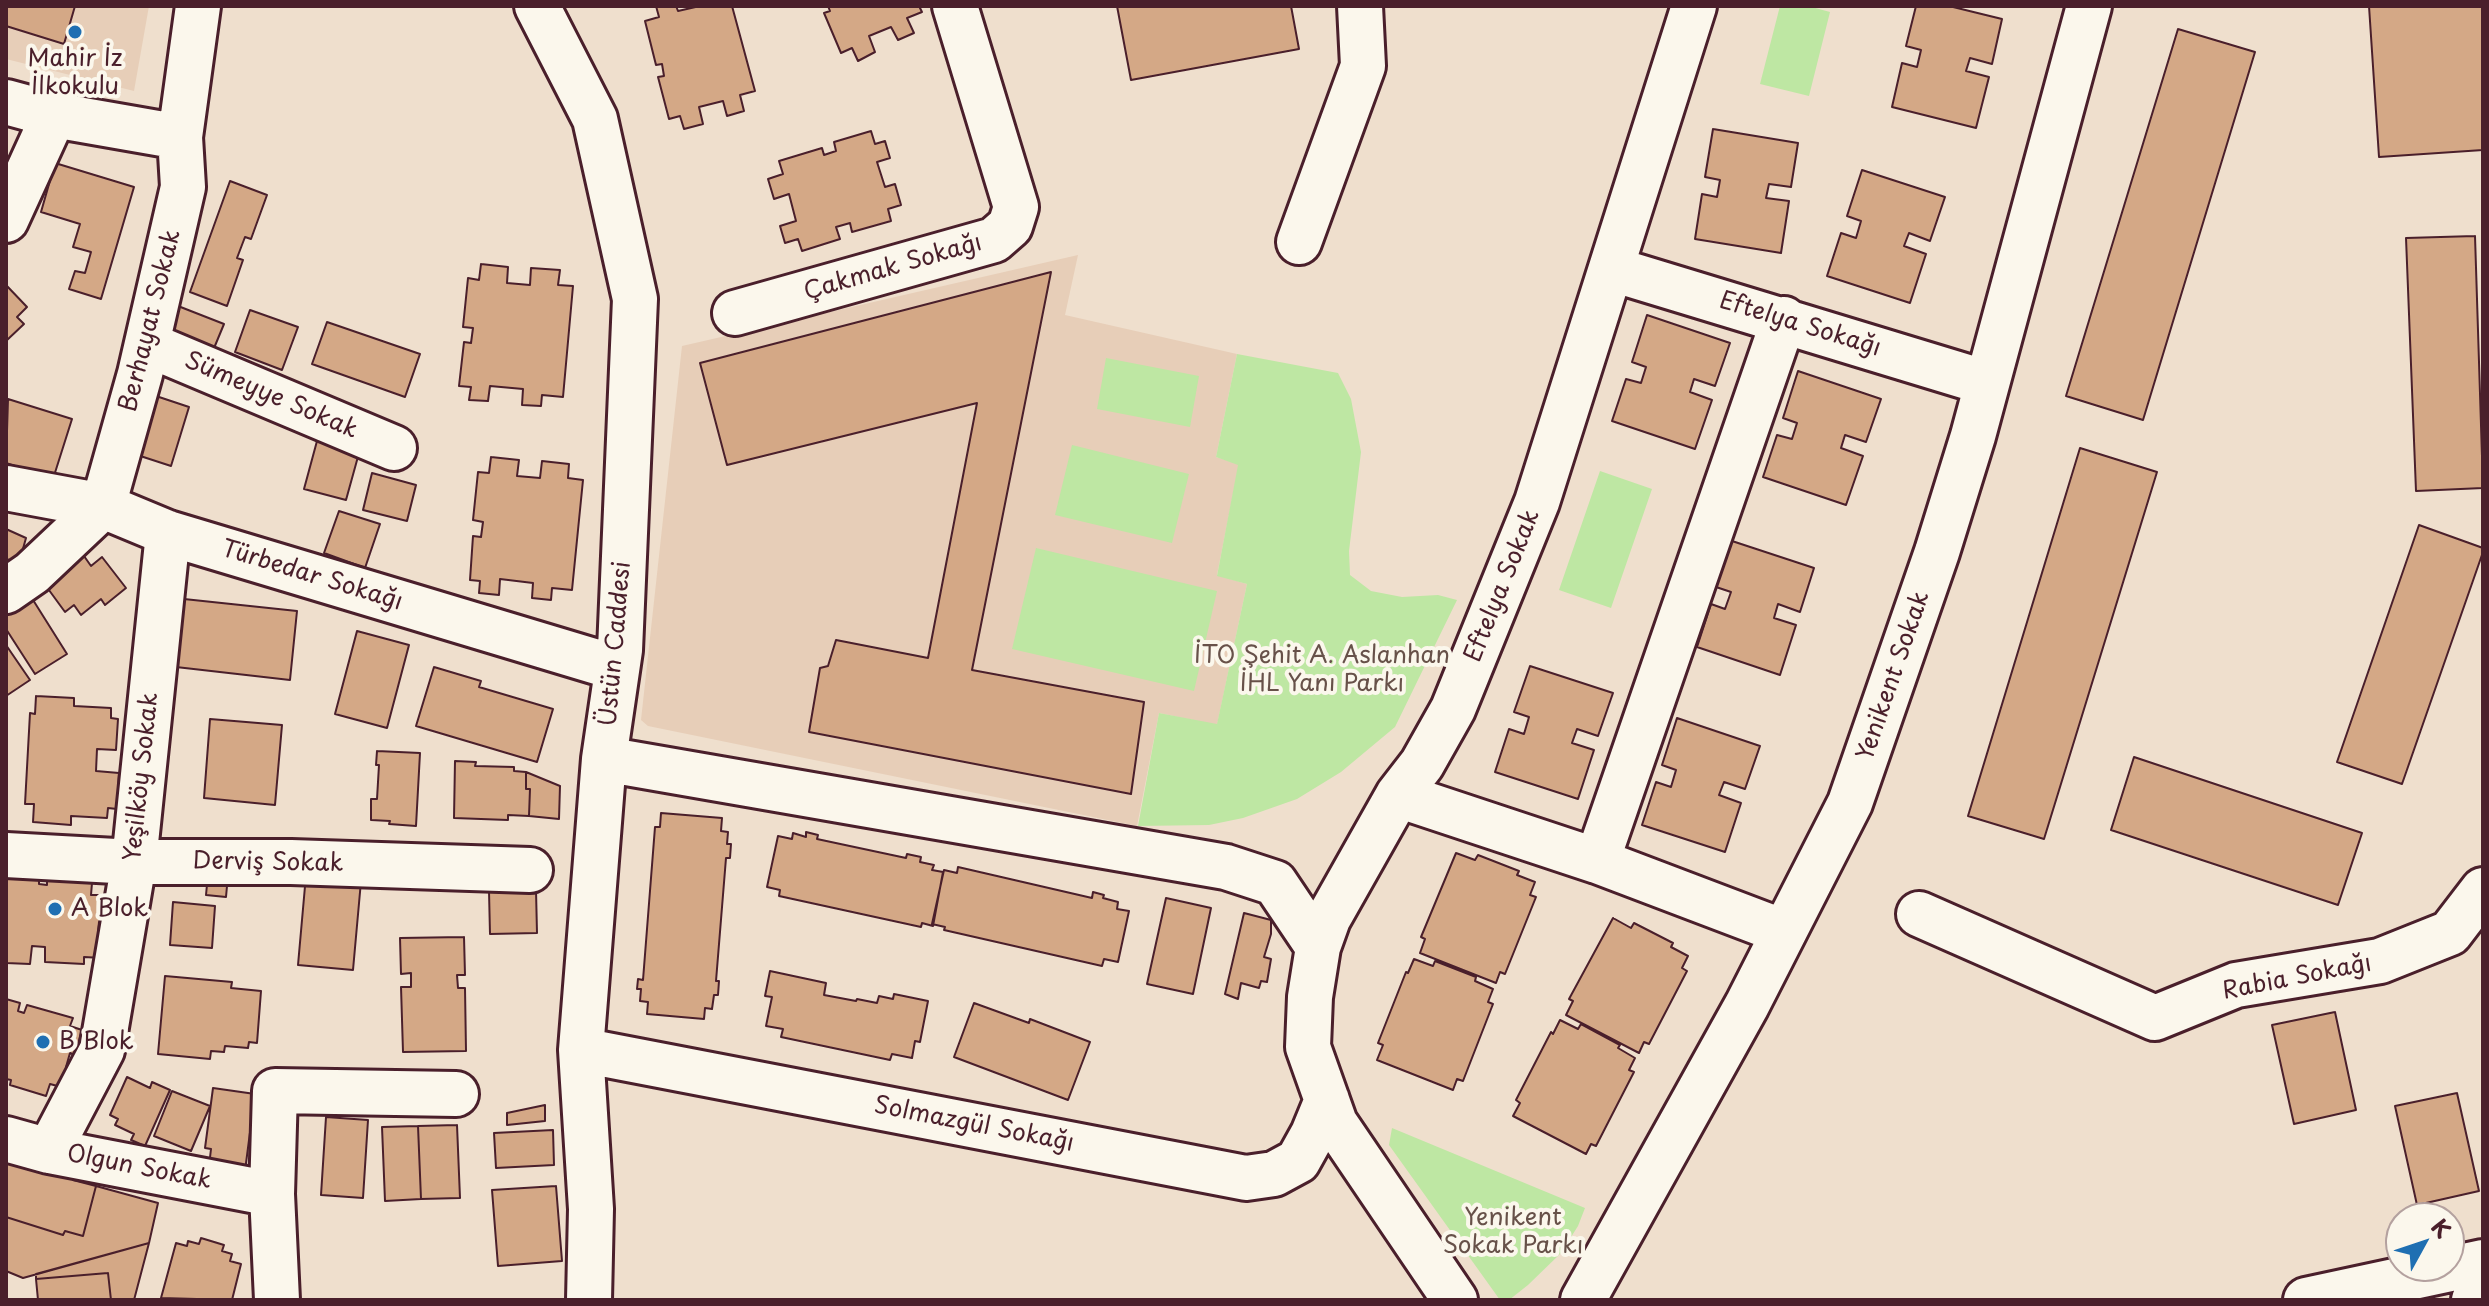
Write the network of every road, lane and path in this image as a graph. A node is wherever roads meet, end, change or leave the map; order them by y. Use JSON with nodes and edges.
{"nodes":[{"id":1,"x":198,"y":6,"type":"edge"},
{"id":2,"x":537,"y":6,"type":"edge"},
{"id":3,"x":955,"y":6,"type":"edge"},
{"id":4,"x":1360,"y":6,"type":"edge"},
{"id":5,"x":1694,"y":6,"type":"edge"},
{"id":6,"x":2089,"y":6,"type":"edge"},
{"id":7,"x":6,"y":102,"type":"edge"},
{"id":8,"x":54,"y":115,"type":"junction"},
{"id":9,"x":180,"y":137,"type":"junction"},
{"id":10,"x":6,"y":220,"type":"edge"},
{"id":11,"x":1299,"y":242,"type":"dead end"},
{"id":12,"x":1612,"y":269,"type":"junction"},
{"id":13,"x":735,"y":313,"type":"dead end"},
{"id":14,"x":1784,"y":319,"type":"junction"},
{"id":15,"x":147,"y":344,"type":"junction"},
{"id":16,"x":1987,"y":383,"type":"junction"},
{"id":17,"x":394,"y":448,"type":"dead end"},
{"id":18,"x":6,"y":488,"type":"edge"},
{"id":19,"x":103,"y":506,"type":"junction"},
{"id":20,"x":168,"y":533,"type":"junction"},
{"id":21,"x":6,"y":591,"type":"edge"},
{"id":22,"x":617,"y":668,"type":"junction"},
{"id":23,"x":604,"y":759,"type":"junction"},
{"id":24,"x":1398,"y":795,"type":"junction"},
{"id":25,"x":6,"y":855,"type":"edge"},
{"id":26,"x":1597,"y":861,"type":"junction"},
{"id":27,"x":134,"y":862,"type":"junction"},
{"id":28,"x":530,"y":870,"type":"dead end"},
{"id":29,"x":2483,"y":890,"type":"edge"},
{"id":30,"x":1919,"y":914,"type":"dead end"},
{"id":31,"x":1784,"y":932,"type":"junction"},
{"id":32,"x":1318,"y":947,"type":"junction"},
{"id":33,"x":581,"y":1050,"type":"junction"},
{"id":34,"x":456,"y":1094,"type":"dead end"},
{"id":35,"x":1327,"y":1100,"type":"junction"},
{"id":36,"x":6,"y":1139,"type":"edge"},
{"id":37,"x":49,"y":1151,"type":"junction"},
{"id":38,"x":272,"y":1194,"type":"junction"},
{"id":39,"x":2483,"y":1262,"type":"edge"},
{"id":40,"x":2483,"y":1298,"type":"edge"},
{"id":41,"x":277,"y":1300,"type":"edge"},
{"id":42,"x":589,"y":1300,"type":"edge"},
{"id":43,"x":1455,"y":1300,"type":"edge"},
{"id":44,"x":1583,"y":1300,"type":"edge"},
{"id":45,"x":2306,"y":1300,"type":"edge"},
{"id":46,"x":2474,"y":1300,"type":"edge"}],
"edges":[{"from":1,"to":9,"type":"street","name":"Berhayat Sokak"},
{"from":2,"to":22,"type":"street","name":"Üstün Caddesi"},
{"from":3,"to":13,"type":"street","name":"Çakmak Sokağı"},
{"from":4,"to":11,"type":"street"},
{"from":5,"to":12,"type":"street","name":"Eftelya Sokak"},
{"from":6,"to":16,"type":"street","name":"Yenikent Sokak"},
{"from":7,"to":8,"type":"street"},
{"from":8,"to":9,"type":"street"},
{"from":8,"to":10,"type":"street"},
{"from":9,"to":15,"type":"street","name":"Berhayat Sokak"},
{"from":12,"to":14,"type":"street","name":"Eftelya Sokağı"},
{"from":12,"to":24,"type":"street","name":"Eftelya Sokak"},
{"from":14,"to":16,"type":"street","name":"Eftelya Sokağı"},
{"from":14,"to":26,"type":"street"},
{"from":15,"to":17,"type":"street","name":"Sümeyye Sokak"},
{"from":15,"to":19,"type":"street","name":"Berhayat Sokak"},
{"from":16,"to":31,"type":"street","name":"Yenikent Sokak"},
{"from":18,"to":19,"type":"street","name":"Türbedar Sokağı"},
{"from":19,"to":20,"type":"street","name":"Türbedar Sokağı"},
{"from":19,"to":21,"type":"street"},
{"from":20,"to":22,"type":"street","name":"Türbedar Sokağı"},
{"from":20,"to":27,"type":"street","name":"Yeşilköy Sokak"},
{"from":22,"to":23,"type":"street","name":"Üstün Caddesi"},
{"from":23,"to":32,"type":"street"},
{"from":23,"to":33,"type":"street","name":"Üstün Caddesi"},
{"from":24,"to":26,"type":"street"},
{"from":24,"to":32,"type":"street","name":"Eftelya Sokak"},
{"from":25,"to":27,"type":"street","name":"Derviş Sokak"},
{"from":26,"to":31,"type":"street"},
{"from":27,"to":28,"type":"street","name":"Derviş Sokak"},
{"from":27,"to":37,"type":"street","name":"Yeşilköy Sokak"},
{"from":29,"to":30,"type":"street","name":"Rabia Sokağı"},
{"from":31,"to":44,"type":"street","name":"Yenikent Sokak"},
{"from":32,"to":35,"type":"street","name":"Eftelya Sokak"},
{"from":33,"to":35,"type":"street","name":"Solmazgül Sokağı"},
{"from":33,"to":42,"type":"street","name":"Üstün Caddesi"},
{"from":34,"to":38,"type":"street"},
{"from":35,"to":43,"type":"street","name":"Eftelya Sokak"},
{"from":36,"to":37,"type":"street","name":"Olgun Sokak"},
{"from":37,"to":38,"type":"street","name":"Olgun Sokak"},
{"from":38,"to":41,"type":"street"},
{"from":39,"to":45,"type":"street"},
{"from":40,"to":46,"type":"street"}]}
